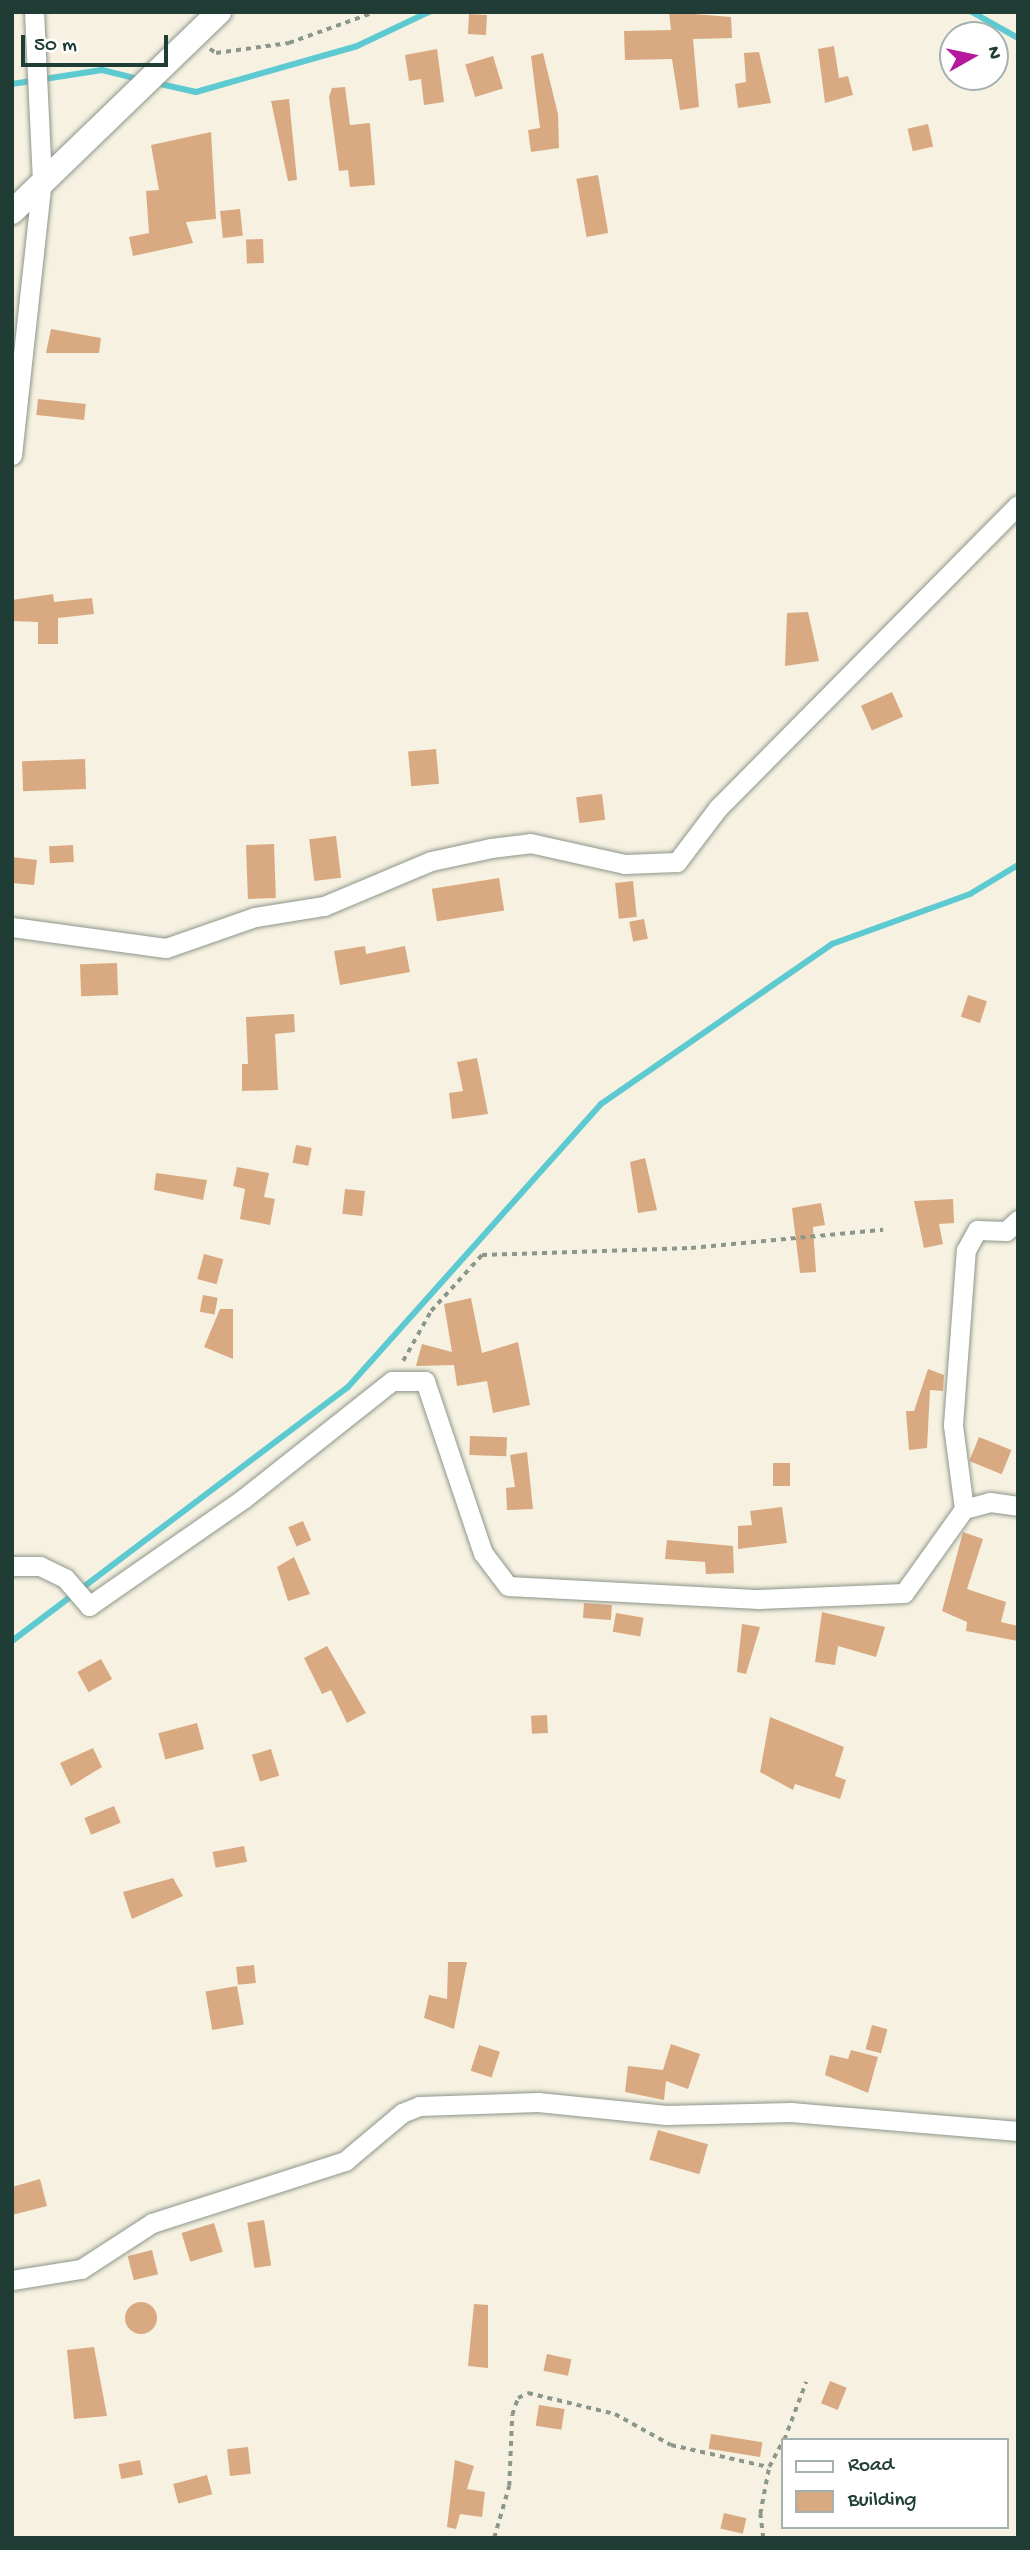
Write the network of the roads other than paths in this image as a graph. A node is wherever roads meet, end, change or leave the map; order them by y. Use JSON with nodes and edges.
{"nodes":[{"id":1,"x":34,"y":12,"type":"edge"},
{"id":2,"x":219,"y":12,"type":"edge"},
{"id":3,"x":43,"y":181,"type":"junction"},
{"id":4,"x":12,"y":212,"type":"edge"},
{"id":5,"x":12,"y":454,"type":"edge"},
{"id":6,"x":1018,"y":505,"type":"edge"},
{"id":7,"x":12,"y":927,"type":"edge"},
{"id":8,"x":1018,"y":1220,"type":"edge"},
{"id":9,"x":1018,"y":1506,"type":"edge"},
{"id":10,"x":964,"y":1509,"type":"junction"},
{"id":11,"x":12,"y":1566,"type":"edge"},
{"id":12,"x":1018,"y":2131,"type":"edge"},
{"id":13,"x":12,"y":2280,"type":"edge"}],
"edges":[{"from":1,"to":3,"type":"street"},
{"from":2,"to":3,"type":"street"},
{"from":3,"to":4,"type":"street"},
{"from":3,"to":5,"type":"street"},
{"from":6,"to":7,"type":"street"},
{"from":8,"to":10,"type":"street"},
{"from":9,"to":10,"type":"street"},
{"from":10,"to":11,"type":"street"},
{"from":12,"to":13,"type":"street"}]}
